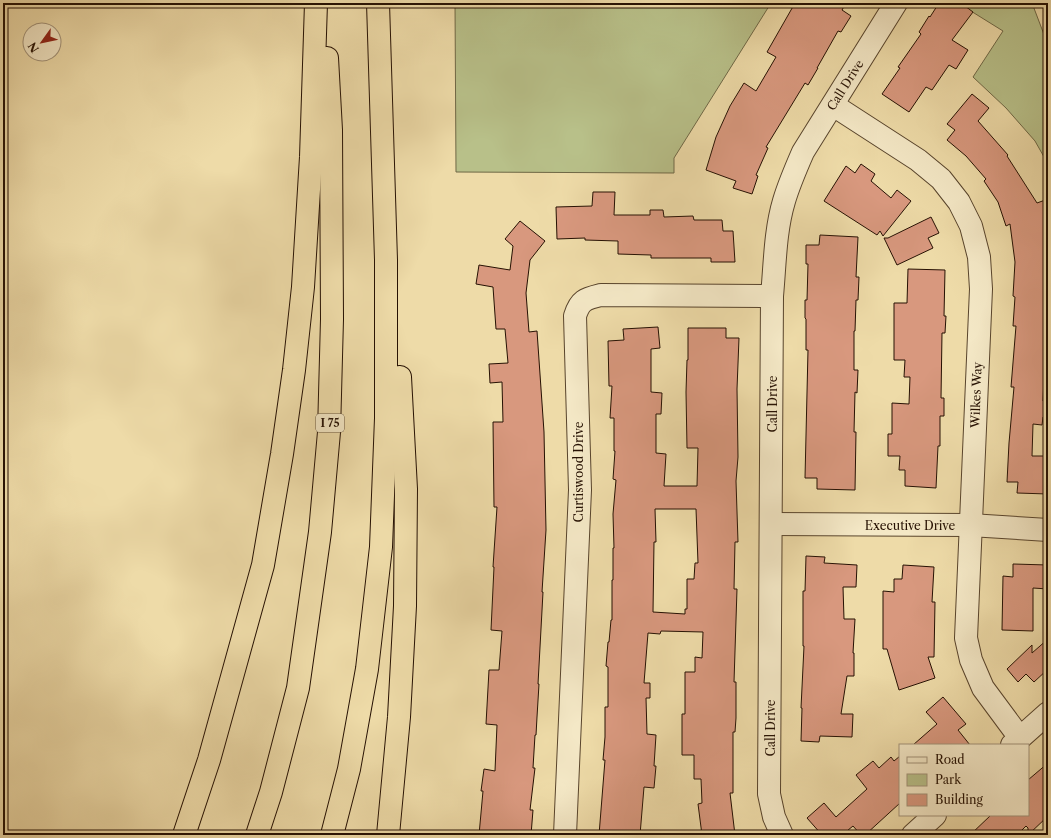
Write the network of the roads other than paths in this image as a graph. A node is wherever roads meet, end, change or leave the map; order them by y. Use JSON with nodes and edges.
{"nodes":[{"id":1,"x":316,"y":3,"type":"edge"},
{"id":2,"x":324,"y":3,"type":"edge"},
{"id":3,"x":378,"y":3,"type":"edge"},
{"id":4,"x":896,"y":3,"type":"edge"},
{"id":5,"x":833,"y":105,"type":"junction"},
{"id":6,"x":772,"y":296,"type":"junction"},
{"id":7,"x":771,"y":524,"type":"junction"},
{"id":8,"x":970,"y":525,"type":"junction"},
{"id":9,"x":1048,"y":530,"type":"edge"},
{"id":10,"x":1048,"y":713,"type":"edge"},
{"id":11,"x":1016,"y":741,"type":"edge"},
{"id":12,"x":934,"y":816,"type":"edge"},
{"id":13,"x":184,"y":835,"type":"edge"},
{"id":14,"x":257,"y":835,"type":"edge"},
{"id":15,"x":332,"y":835,"type":"edge"},
{"id":16,"x":388,"y":835,"type":"edge"},
{"id":17,"x":565,"y":835,"type":"edge"},
{"id":18,"x":782,"y":835,"type":"edge"},
{"id":19,"x":913,"y":835,"type":"edge"}],
"edges":[{"from":1,"to":13,"type":"highway"},
{"from":2,"to":14,"type":"highway","number":"I 75"},
{"from":3,"to":15,"type":"highway"},
{"from":3,"to":16,"type":"highway"},
{"from":4,"to":5,"type":"street","name":"Call Drive"},
{"from":5,"to":6,"type":"street","name":"Call Drive"},
{"from":5,"to":8,"type":"street","name":"Wilkes Way"},
{"from":6,"to":7,"type":"street","name":"Call Drive"},
{"from":6,"to":17,"type":"street","name":"Curtiswood Drive"},
{"from":7,"to":8,"type":"street","name":"Executive Drive"},
{"from":7,"to":18,"type":"street","name":"Call Drive"},
{"from":8,"to":9,"type":"street","name":"Executive Drive"},
{"from":8,"to":11,"type":"street","name":"Wilkes Way"},
{"from":10,"to":11,"type":"street"},
{"from":12,"to":19,"type":"street"}]}
